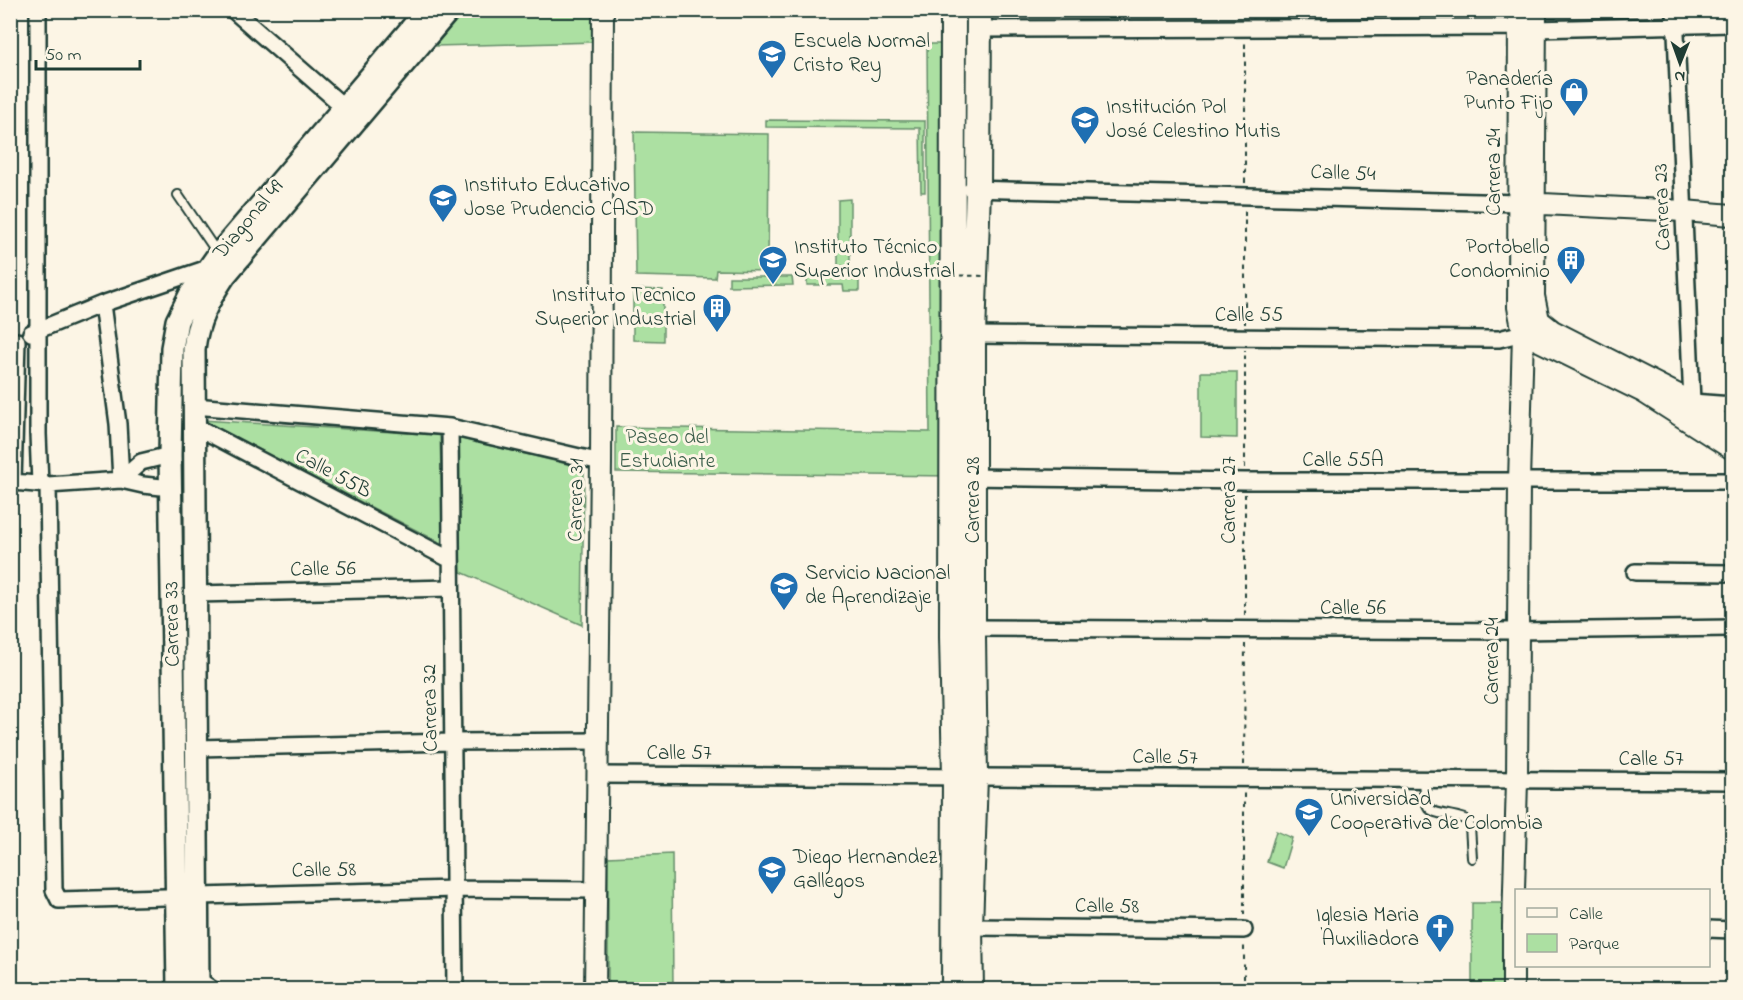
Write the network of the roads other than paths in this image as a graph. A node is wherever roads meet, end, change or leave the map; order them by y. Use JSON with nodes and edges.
{"nodes":[{"id":1,"x":38,"y":10,"type":"edge"},
{"id":2,"x":427,"y":10,"type":"edge"},
{"id":3,"x":449,"y":10,"type":"edge"},
{"id":4,"x":603,"y":10,"type":"edge"},
{"id":5,"x":953,"y":10,"type":"edge"},
{"id":6,"x":241,"y":13,"type":"edge"},
{"id":7,"x":1675,"y":18,"type":"edge"},
{"id":8,"x":1527,"y":19,"type":"edge"},
{"id":9,"x":979,"y":20,"type":"edge"},
{"id":10,"x":1732,"y":24,"type":"edge"},
{"id":11,"x":344,"y":107,"type":"junction"},
{"id":12,"x":952,"y":188,"type":"junction"},
{"id":13,"x":978,"y":189,"type":"junction"},
{"id":14,"x":178,"y":195,"type":"dead end"},
{"id":15,"x":1527,"y":203,"type":"junction"},
{"id":16,"x":1684,"y":211,"type":"junction"},
{"id":17,"x":1732,"y":215,"type":"edge"},
{"id":18,"x":213,"y":261,"type":"junction"},
{"id":19,"x":212,"y":294,"type":"joint"},
{"id":20,"x":102,"y":304,"type":"junction"},
{"id":21,"x":1539,"y":320,"type":"junction"},
{"id":22,"x":39,"y":329,"type":"junction"},
{"id":23,"x":1523,"y":333,"type":"junction"},
{"id":24,"x":973,"y":335,"type":"junction"},
{"id":25,"x":14,"y":343,"type":"edge"},
{"id":26,"x":1692,"y":402,"type":"junction"},
{"id":27,"x":1732,"y":405,"type":"edge"},
{"id":28,"x":194,"y":416,"type":"junction"},
{"id":29,"x":170,"y":422,"type":"junction"},
{"id":30,"x":450,"y":427,"type":"junction"},
{"id":31,"x":1732,"y":430,"type":"edge"},
{"id":32,"x":1732,"y":449,"type":"edge"},
{"id":33,"x":170,"y":455,"type":"junction"},
{"id":34,"x":195,"y":456,"type":"junction"},
{"id":35,"x":601,"y":462,"type":"junction"},
{"id":36,"x":963,"y":477,"type":"junction"},
{"id":37,"x":121,"y":480,"type":"junction"},
{"id":38,"x":1732,"y":480,"type":"edge"},
{"id":39,"x":1519,"y":482,"type":"junction"},
{"id":40,"x":44,"y":484,"type":"junction"},
{"id":41,"x":171,"y":488,"type":"junction"},
{"id":42,"x":451,"y":560,"type":"junction"},
{"id":43,"x":1635,"y":572,"type":"dead end"},
{"id":44,"x":1732,"y":573,"type":"edge"},
{"id":45,"x":451,"y":588,"type":"junction"},
{"id":46,"x":195,"y":594,"type":"junction"},
{"id":47,"x":973,"y":628,"type":"junction"},
{"id":48,"x":1732,"y":628,"type":"edge"},
{"id":49,"x":1517,"y":631,"type":"junction"},
{"id":50,"x":597,"y":741,"type":"junction"},
{"id":51,"x":453,"y":742,"type":"junction"},
{"id":52,"x":197,"y":748,"type":"junction"},
{"id":53,"x":597,"y":775,"type":"junction"},
{"id":54,"x":965,"y":776,"type":"junction"},
{"id":55,"x":1423,"y":780,"type":"junction"},
{"id":56,"x":1517,"y":780,"type":"junction"},
{"id":57,"x":1732,"y":781,"type":"edge"},
{"id":58,"x":1472,"y":858,"type":"dead end"},
{"id":59,"x":454,"y":889,"type":"junction"},
{"id":60,"x":1516,"y":889,"type":"edge"},
{"id":61,"x":596,"y":890,"type":"junction"},
{"id":62,"x":188,"y":896,"type":"junction"},
{"id":63,"x":1515,"y":926,"type":"edge"},
{"id":64,"x":970,"y":927,"type":"junction"},
{"id":65,"x":1710,"y":929,"type":"edge"},
{"id":66,"x":1244,"y":930,"type":"road end"},
{"id":67,"x":1732,"y":930,"type":"edge"},
{"id":68,"x":198,"y":983,"type":"edge"},
{"id":69,"x":178,"y":990,"type":"edge"},
{"id":70,"x":220,"y":990,"type":"edge"},
{"id":71,"x":455,"y":990,"type":"edge"},
{"id":72,"x":595,"y":990,"type":"edge"},
{"id":73,"x":954,"y":990,"type":"edge"},
{"id":74,"x":971,"y":990,"type":"edge"},
{"id":75,"x":1513,"y":990,"type":"edge"}],
"edges":[{"from":1,"to":22,"type":"street"},
{"from":2,"to":11,"type":"main road","name":"Diagonal 49"},
{"from":3,"to":19,"type":"main road","name":"Diagonal 49"},
{"from":4,"to":35,"type":"street","name":"Carrera 31"},
{"from":5,"to":12,"type":"main road","name":"Carrera 28"},
{"from":6,"to":11,"type":"street"},
{"from":7,"to":8,"type":"street"},
{"from":7,"to":10,"type":"street"},
{"from":7,"to":16,"type":"street","name":"Carrera 23"},
{"from":8,"to":9,"type":"street"},
{"from":8,"to":15,"type":"street","name":"Carrera 24"},
{"from":9,"to":13,"type":"main road","name":"Carrera 28"},
{"from":11,"to":18,"type":"main road","name":"Diagonal 49"},
{"from":12,"to":13,"type":"street","name":"Calle 54"},
{"from":12,"to":36,"type":"main road","name":"Carrera 28"},
{"from":13,"to":15,"type":"street","name":"Calle 54"},
{"from":13,"to":24,"type":"main road","name":"Carrera 28"},
{"from":14,"to":18,"type":"lane"},
{"from":15,"to":16,"type":"street","name":"Calle 54"},
{"from":15,"to":21,"type":"street","name":"Carrera 24"},
{"from":15,"to":23,"type":"street","name":"Carrera 24"},
{"from":16,"to":17,"type":"street","name":"Calle 54"},
{"from":16,"to":26,"type":"street","name":"Carrera 23"},
{"from":18,"to":20,"type":"street","name":"Diagonal 49"},
{"from":18,"to":29,"type":"main road","name":"Carrera 33"},
{"from":19,"to":28,"type":"main road","name":"Carrera 33"},
{"from":20,"to":22,"type":"street","name":"Diagonal 49"},
{"from":20,"to":37,"type":"street"},
{"from":21,"to":23,"type":"street"},
{"from":21,"to":26,"type":"street"},
{"from":22,"to":25,"type":"street","name":"Diagonal 49"},
{"from":22,"to":40,"type":"street"},
{"from":23,"to":24,"type":"street","name":"Calle 55"},
{"from":23,"to":32,"type":"street"},
{"from":23,"to":39,"type":"street","name":"Carrera 24"},
{"from":24,"to":36,"type":"main road","name":"Carrera 28"},
{"from":25,"to":40,"type":"street"},
{"from":26,"to":27,"type":"street"},
{"from":26,"to":31,"type":"street"},
{"from":28,"to":29,"type":"main road"},
{"from":28,"to":30,"type":"street"},
{"from":28,"to":34,"type":"main road","name":"Carrera 33"},
{"from":28,"to":42,"type":"street","name":"Calle 55B"},
{"from":29,"to":33,"type":"main road","name":"Carrera 33"},
{"from":30,"to":35,"type":"street"},
{"from":30,"to":42,"type":"street","name":"Carrera 32"},
{"from":33,"to":34,"type":"main road"},
{"from":33,"to":37,"type":"street"},
{"from":33,"to":41,"type":"main road","name":"Carrera 33"},
{"from":34,"to":46,"type":"main road","name":"Carrera 33"},
{"from":35,"to":50,"type":"street","name":"Carrera 31"},
{"from":36,"to":39,"type":"street","name":"Calle 55A"},
{"from":36,"to":47,"type":"main road","name":"Carrera 28"},
{"from":36,"to":54,"type":"main road","name":"Carrera 28"},
{"from":37,"to":40,"type":"street"},
{"from":37,"to":41,"type":"street"},
{"from":38,"to":39,"type":"street","name":"Calle 55A"},
{"from":39,"to":49,"type":"street","name":"Carrera 24"},
{"from":40,"to":62,"type":"street","name":"Calle 58"},
{"from":41,"to":62,"type":"main road","name":"Carrera 33"},
{"from":42,"to":45,"type":"street","name":"Carrera 32"},
{"from":43,"to":44,"type":"street"},
{"from":45,"to":46,"type":"street","name":"Calle 56"},
{"from":45,"to":51,"type":"street","name":"Carrera 32"},
{"from":46,"to":52,"type":"main road","name":"Carrera 33"},
{"from":47,"to":49,"type":"street","name":"Calle 56"},
{"from":47,"to":54,"type":"main road","name":"Carrera 28"},
{"from":48,"to":49,"type":"street","name":"Calle 56"},
{"from":49,"to":56,"type":"street","name":"Carrera 24"},
{"from":50,"to":51,"type":"street"},
{"from":50,"to":53,"type":"street","name":"Carrera 31"},
{"from":51,"to":52,"type":"street"},
{"from":51,"to":59,"type":"street","name":"Carrera 32"},
{"from":52,"to":62,"type":"main road","name":"Carrera 33"},
{"from":53,"to":54,"type":"street","name":"Calle 57"},
{"from":53,"to":61,"type":"street","name":"Carrera 31"},
{"from":54,"to":55,"type":"street","name":"Calle 57"},
{"from":54,"to":64,"type":"main road","name":"Carrera 28"},
{"from":54,"to":73,"type":"main road","name":"Carrera 28"},
{"from":55,"to":56,"type":"street","name":"Calle 57"},
{"from":55,"to":58,"type":"lane"},
{"from":56,"to":57,"type":"street","name":"Calle 57"},
{"from":56,"to":60,"type":"street","name":"Carrera 24"},
{"from":59,"to":61,"type":"street","name":"Calle 58"},
{"from":59,"to":62,"type":"street","name":"Calle 58"},
{"from":59,"to":71,"type":"street","name":"Carrera 32"},
{"from":61,"to":72,"type":"street","name":"Carrera 31"},
{"from":62,"to":68,"type":"main road","name":"Carrera 33"},
{"from":62,"to":69,"type":"main road","name":"Carrera 33"},
{"from":63,"to":75,"type":"street","name":"Carrera 24"},
{"from":64,"to":66,"type":"street","name":"Calle 58"},
{"from":64,"to":74,"type":"main road","name":"Carrera 28"},
{"from":65,"to":67,"type":"street"},
{"from":68,"to":70,"type":"lane"}]}
